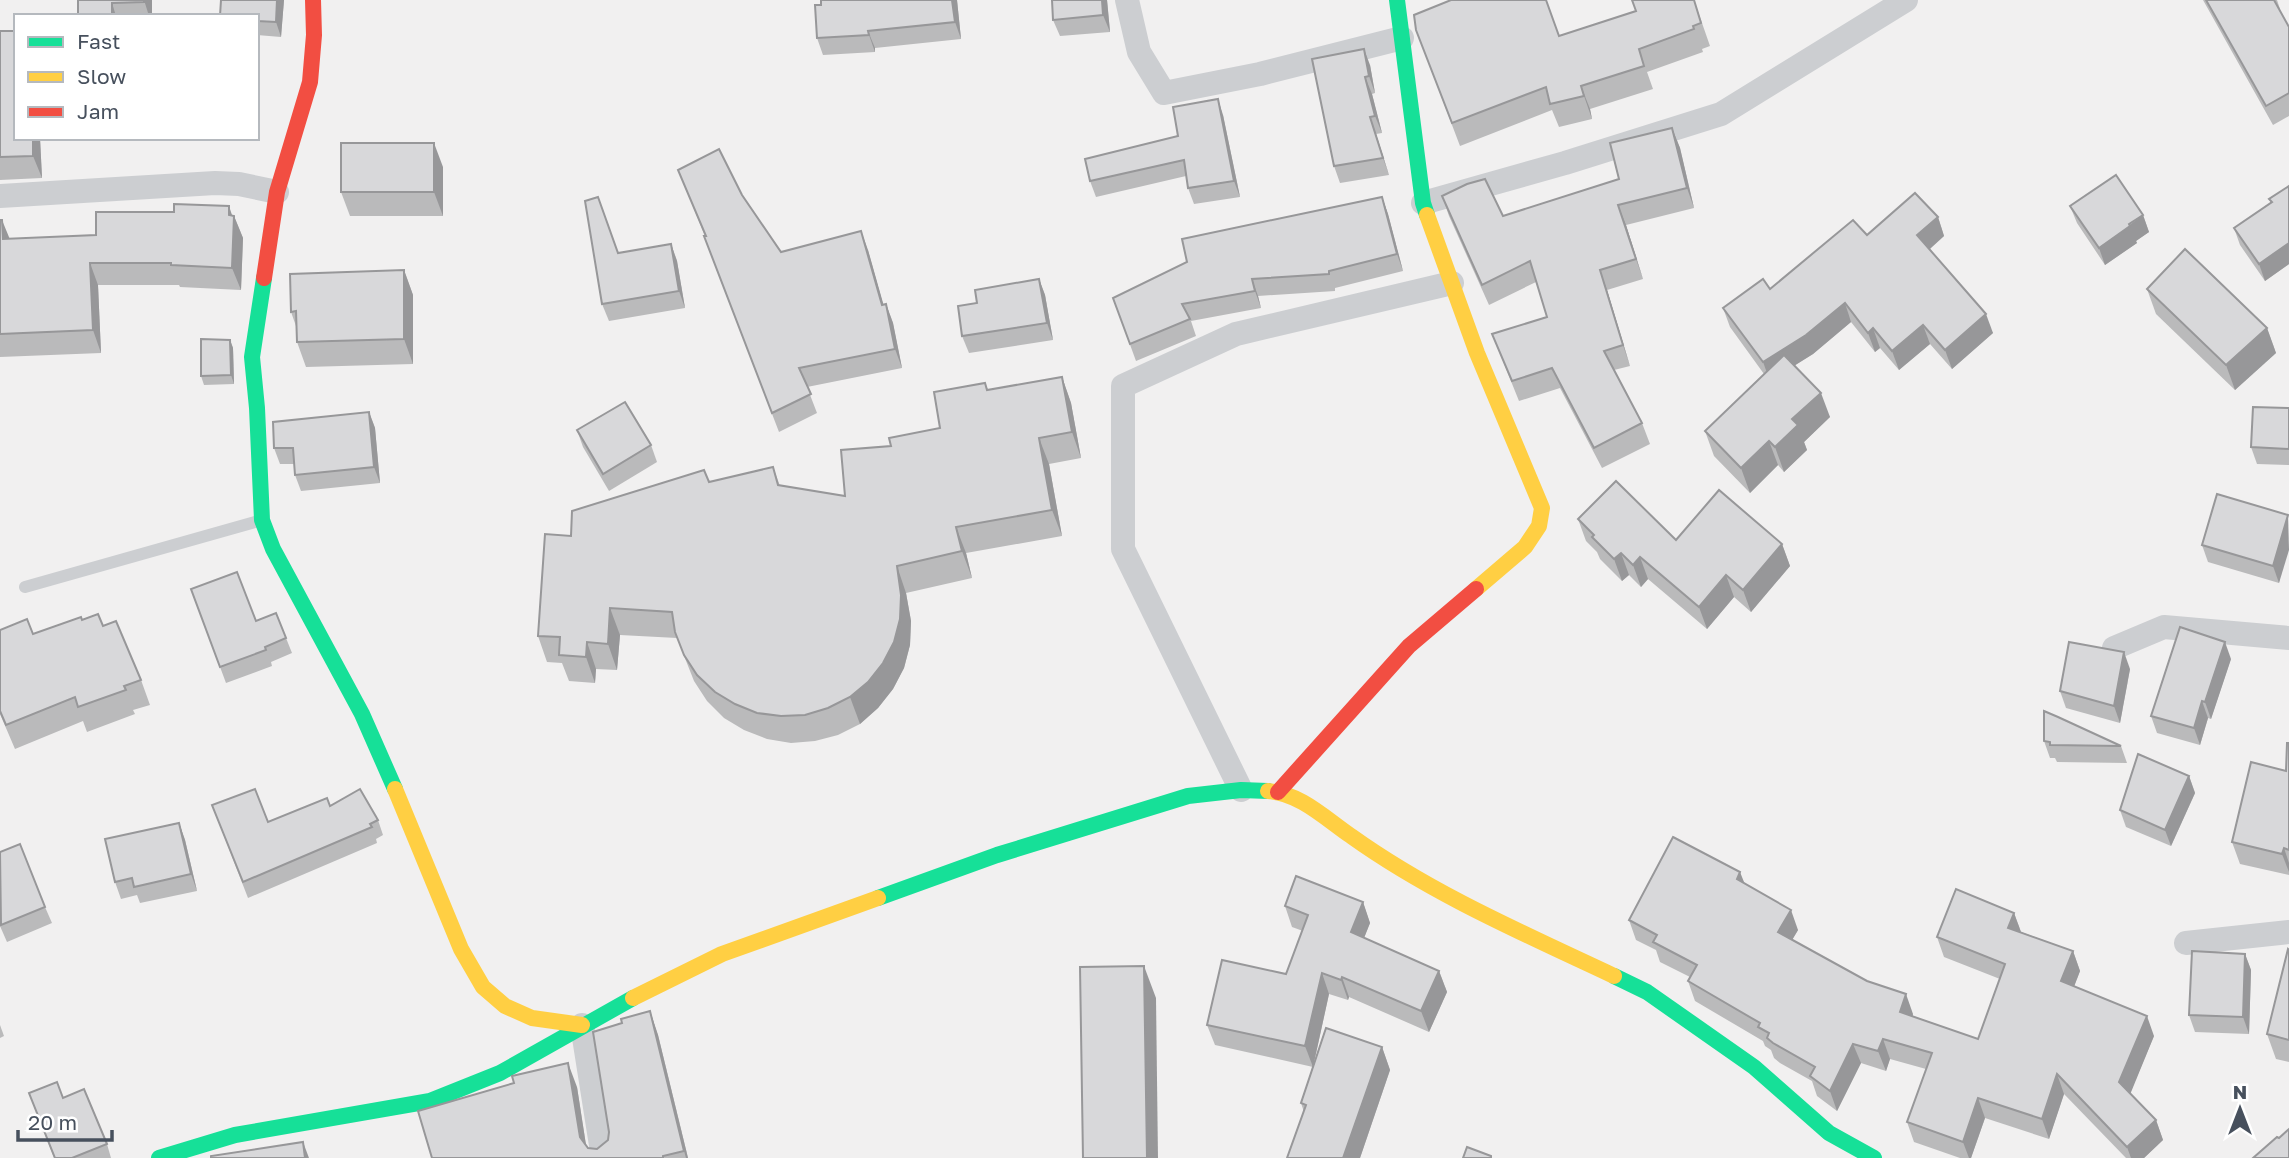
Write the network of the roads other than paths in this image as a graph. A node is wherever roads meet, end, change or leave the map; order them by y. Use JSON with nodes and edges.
{"nodes":[{"id":1,"x":313,"y":0,"type":"edge"},
{"id":2,"x":1127,"y":0,"type":"edge"},
{"id":3,"x":1397,"y":0,"type":"edge"},
{"id":4,"x":1906,"y":0,"type":"edge"},
{"id":5,"x":1402,"y":38,"type":"junction"},
{"id":6,"x":277,"y":192,"type":"junction"},
{"id":7,"x":0,"y":196,"type":"edge"},
{"id":8,"x":1423,"y":203,"type":"junction"},
{"id":9,"x":1452,"y":283,"type":"junction"},
{"id":10,"x":262,"y":520,"type":"junction"},
{"id":11,"x":25,"y":586,"type":"dead end"},
{"id":12,"x":2289,"y":638,"type":"edge"},
{"id":13,"x":2115,"y":648,"type":"edge"},
{"id":14,"x":1241,"y":790,"type":"junction"},
{"id":15,"x":1278,"y":792,"type":"junction"},
{"id":16,"x":2289,"y":932,"type":"edge"},
{"id":17,"x":2186,"y":943,"type":"dead end"},
{"id":18,"x":582,"y":1025,"type":"junction"},
{"id":19,"x":159,"y":1158,"type":"edge"},
{"id":20,"x":603,"y":1158,"type":"edge"},
{"id":21,"x":1874,"y":1158,"type":"edge"}],
"edges":[{"from":1,"to":6,"type":"street"},
{"from":2,"to":5,"type":"street"},
{"from":3,"to":5,"type":"street"},
{"from":4,"to":8,"type":"street"},
{"from":5,"to":8,"type":"street"},
{"from":6,"to":7,"type":"street"},
{"from":6,"to":10,"type":"street"},
{"from":8,"to":9,"type":"street"},
{"from":9,"to":14,"type":"street"},
{"from":9,"to":15,"type":"street"},
{"from":10,"to":11,"type":"lane"},
{"from":10,"to":18,"type":"street"},
{"from":12,"to":13,"type":"street"},
{"from":14,"to":15,"type":"street"},
{"from":14,"to":18,"type":"street"},
{"from":15,"to":21,"type":"street"},
{"from":16,"to":17,"type":"street"},
{"from":18,"to":19,"type":"street"},
{"from":18,"to":20,"type":"street"}]}
